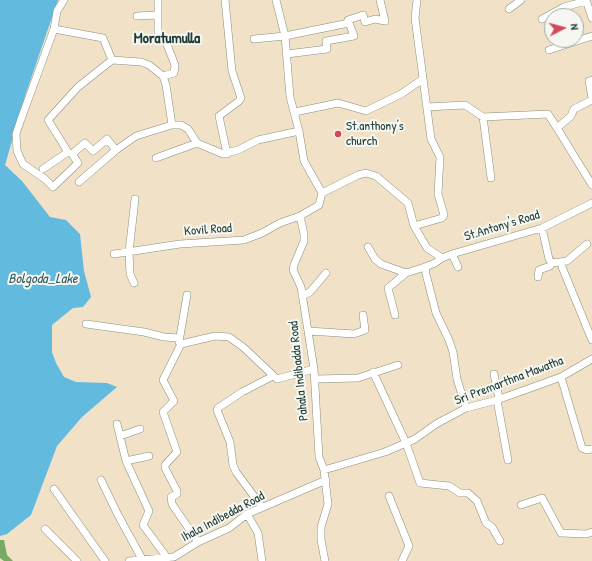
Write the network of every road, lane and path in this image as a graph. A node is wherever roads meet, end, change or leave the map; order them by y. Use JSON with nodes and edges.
{"nodes":[{"id":1,"x":64,"y":0,"type":"edge"},
{"id":2,"x":158,"y":0,"type":"edge"},
{"id":3,"x":225,"y":0,"type":"edge"},
{"id":4,"x":276,"y":0,"type":"edge"},
{"id":5,"x":380,"y":0,"type":"edge"},
{"id":6,"x":417,"y":0,"type":"edge"},
{"id":7,"x":521,"y":0,"type":"edge"},
{"id":8,"x":586,"y":0,"type":"edge"},
{"id":9,"x":509,"y":9,"type":"dead end"},
{"id":10,"x":158,"y":15,"type":"junction"},
{"id":11,"x":137,"y":16,"type":"dead end"},
{"id":12,"x":592,"y":18,"type":"edge"},
{"id":13,"x":542,"y":20,"type":"dead end"},
{"id":14,"x":344,"y":24,"type":"dead end"},
{"id":15,"x":54,"y":29,"type":"junction"},
{"id":16,"x":285,"y":36,"type":"junction"},
{"id":17,"x":592,"y":36,"type":"edge"},
{"id":18,"x":254,"y":39,"type":"dead end"},
{"id":19,"x":549,"y":50,"type":"dead end"},
{"id":20,"x":287,"y":54,"type":"junction"},
{"id":21,"x":112,"y":60,"type":"junction"},
{"id":22,"x":163,"y":76,"type":"junction"},
{"id":23,"x":423,"y":79,"type":"junction"},
{"id":24,"x":592,"y":80,"type":"edge"},
{"id":25,"x":592,"y":99,"type":"edge"},
{"id":26,"x":427,"y":107,"type":"junction"},
{"id":27,"x":295,"y":112,"type":"junction"},
{"id":28,"x":483,"y":117,"type":"junction"},
{"id":29,"x":172,"y":125,"type":"junction"},
{"id":30,"x":557,"y":128,"type":"junction"},
{"id":31,"x":299,"y":131,"type":"junction"},
{"id":32,"x":196,"y":143,"type":"junction"},
{"id":33,"x":116,"y":150,"type":"junction"},
{"id":34,"x":227,"y":154,"type":"junction"},
{"id":35,"x":156,"y":158,"type":"dead end"},
{"id":36,"x":44,"y":169,"type":"dead end"},
{"id":37,"x":491,"y":178,"type":"dead end"},
{"id":38,"x":79,"y":182,"type":"dead end"},
{"id":39,"x":592,"y":185,"type":"edge"},
{"id":40,"x":322,"y":193,"type":"junction"},
{"id":41,"x":135,"y":199,"type":"dead end"},
{"id":42,"x":592,"y":203,"type":"edge"},
{"id":43,"x":300,"y":216,"type":"junction"},
{"id":44,"x":414,"y":226,"type":"junction"},
{"id":45,"x":542,"y":228,"type":"junction"},
{"id":46,"x":587,"y":244,"type":"dead end"},
{"id":47,"x":368,"y":247,"type":"dead end"},
{"id":48,"x":129,"y":252,"type":"junction"},
{"id":49,"x":114,"y":254,"type":"dead end"},
{"id":50,"x":452,"y":254,"type":"junction"},
{"id":51,"x":442,"y":258,"type":"junction"},
{"id":52,"x":552,"y":263,"type":"junction"},
{"id":53,"x":562,"y":263,"type":"junction"},
{"id":54,"x":458,"y":266,"type":"dead end"},
{"id":55,"x":425,"y":267,"type":"junction"},
{"id":56,"x":406,"y":273,"type":"junction"},
{"id":57,"x":326,"y":274,"type":"dead end"},
{"id":58,"x":538,"y":276,"type":"dead end"},
{"id":59,"x":134,"y":283,"type":"dead end"},
{"id":60,"x":187,"y":295,"type":"dead end"},
{"id":61,"x":302,"y":296,"type":"junction"},
{"id":62,"x":363,"y":315,"type":"dead end"},
{"id":63,"x":395,"y":315,"type":"dead end"},
{"id":64,"x":86,"y":324,"type":"dead end"},
{"id":65,"x":309,"y":331,"type":"junction"},
{"id":66,"x":592,"y":340,"type":"edge"},
{"id":67,"x":180,"y":341,"type":"junction"},
{"id":68,"x":592,"y":359,"type":"edge"},
{"id":69,"x":398,"y":365,"type":"dead end"},
{"id":70,"x":314,"y":369,"type":"junction"},
{"id":71,"x":373,"y":372,"type":"junction"},
{"id":72,"x":494,"y":374,"type":"dead end"},
{"id":73,"x":273,"y":376,"type":"junction"},
{"id":74,"x":561,"y":377,"type":"junction"},
{"id":75,"x":315,"y":379,"type":"junction"},
{"id":76,"x":498,"y":399,"type":"junction"},
{"id":77,"x":466,"y":408,"type":"junction"},
{"id":78,"x":118,"y":424,"type":"dead end"},
{"id":79,"x":140,"y":429,"type":"dead end"},
{"id":80,"x":120,"y":436,"type":"junction"},
{"id":81,"x":406,"y":443,"type":"junction"},
{"id":82,"x":592,"y":449,"type":"edge"},
{"id":83,"x":149,"y":456,"type":"dead end"},
{"id":84,"x":508,"y":460,"type":"dead end"},
{"id":85,"x":126,"y":461,"type":"junction"},
{"id":86,"x":324,"y":470,"type":"junction"},
{"id":87,"x":101,"y":480,"type":"dead end"},
{"id":88,"x":326,"y":480,"type":"junction"},
{"id":89,"x":54,"y":489,"type":"dead end"},
{"id":90,"x":389,"y":496,"type":"dead end"},
{"id":91,"x":521,"y":505,"type":"dead end"},
{"id":92,"x":262,"y":508,"type":"junction"},
{"id":93,"x":247,"y":514,"type":"junction"},
{"id":94,"x":45,"y":529,"type":"dead end"},
{"id":95,"x":592,"y":532,"type":"edge"},
{"id":96,"x":500,"y":541,"type":"dead end"},
{"id":97,"x":198,"y":542,"type":"junction"},
{"id":98,"x":142,"y":559,"type":"junction"},
{"id":99,"x":172,"y":559,"type":"edge"},
{"id":100,"x":77,"y":561,"type":"edge"},
{"id":101,"x":105,"y":561,"type":"edge"},
{"id":102,"x":129,"y":561,"type":"edge"},
{"id":103,"x":262,"y":561,"type":"edge"},
{"id":104,"x":325,"y":561,"type":"edge"},
{"id":105,"x":402,"y":561,"type":"edge"}],
"edges":[{"from":1,"to":15,"type":"street"},
{"from":2,"to":10,"type":"street"},
{"from":3,"to":34,"type":"street"},
{"from":4,"to":16,"type":"street"},
{"from":5,"to":20,"type":"street"},
{"from":6,"to":23,"type":"street"},
{"from":7,"to":9,"type":"street"},
{"from":8,"to":12,"type":"street"},
{"from":8,"to":13,"type":"street"},
{"from":10,"to":11,"type":"street"},
{"from":10,"to":22,"type":"street"},
{"from":14,"to":16,"type":"street"},
{"from":15,"to":21,"type":"street"},
{"from":15,"to":33,"type":"street"},
{"from":16,"to":18,"type":"street"},
{"from":16,"to":20,"type":"street"},
{"from":17,"to":19,"type":"street"},
{"from":20,"to":27,"type":"street"},
{"from":21,"to":22,"type":"street"},
{"from":21,"to":36,"type":"street"},
{"from":22,"to":29,"type":"street"},
{"from":23,"to":26,"type":"street"},
{"from":23,"to":27,"type":"street"},
{"from":24,"to":25,"type":"street"},
{"from":25,"to":30,"type":"street"},
{"from":26,"to":28,"type":"street"},
{"from":26,"to":44,"type":"street"},
{"from":27,"to":31,"type":"street"},
{"from":28,"to":30,"type":"street"},
{"from":28,"to":37,"type":"street"},
{"from":29,"to":32,"type":"street"},
{"from":29,"to":33,"type":"street"},
{"from":30,"to":39,"type":"street"},
{"from":31,"to":34,"type":"street"},
{"from":31,"to":40,"type":"street"},
{"from":32,"to":34,"type":"street"},
{"from":32,"to":35,"type":"street"},
{"from":33,"to":38,"type":"street"},
{"from":40,"to":43,"type":"street"},
{"from":40,"to":44,"type":"street"},
{"from":41,"to":48,"type":"street"},
{"from":42,"to":45,"type":"street","name":"St.Antony's Road"},
{"from":43,"to":48,"type":"street","name":"Kovil Road"},
{"from":43,"to":61,"type":"street","name":"Pahala Indibadda Road"},
{"from":44,"to":51,"type":"street"},
{"from":45,"to":50,"type":"street","name":"St.Antony's Road"},
{"from":45,"to":52,"type":"street"},
{"from":46,"to":53,"type":"street"},
{"from":47,"to":56,"type":"street"},
{"from":48,"to":49,"type":"street","name":"Kovil Road"},
{"from":48,"to":59,"type":"street"},
{"from":50,"to":51,"type":"street","name":"St.Antony's Road"},
{"from":50,"to":54,"type":"street","name":"St.Antony's Road"},
{"from":51,"to":55,"type":"street","name":"St.Antony's Road"},
{"from":52,"to":53,"type":"street"},
{"from":52,"to":58,"type":"street"},
{"from":53,"to":66,"type":"street"},
{"from":55,"to":56,"type":"street","name":"St.Antony's Road"},
{"from":55,"to":77,"type":"street"},
{"from":56,"to":63,"type":"street"},
{"from":57,"to":61,"type":"street"},
{"from":60,"to":67,"type":"street"},
{"from":61,"to":65,"type":"street","name":"Pahala Indibadda Road"},
{"from":62,"to":65,"type":"street"},
{"from":64,"to":67,"type":"street"},
{"from":65,"to":70,"type":"street","name":"Pahala Indibadda Road"},
{"from":67,"to":73,"type":"street"},
{"from":67,"to":97,"type":"street"},
{"from":68,"to":74,"type":"street","name":"Sri Premarthna Mawatha"},
{"from":69,"to":71,"type":"street"},
{"from":70,"to":73,"type":"street"},
{"from":70,"to":75,"type":"street","name":"Pahala Indibadda Road"},
{"from":71,"to":75,"type":"street"},
{"from":71,"to":81,"type":"street"},
{"from":72,"to":76,"type":"street"},
{"from":73,"to":92,"type":"street"},
{"from":74,"to":76,"type":"street","name":"Sri Premarthna Mawatha"},
{"from":74,"to":82,"type":"street"},
{"from":75,"to":86,"type":"street","name":"Pahala Indibadda Road"},
{"from":76,"to":77,"type":"street","name":"Sri Premarthna Mawatha"},
{"from":76,"to":84,"type":"street"},
{"from":77,"to":81,"type":"street","name":"Sri Premarthna Mawatha"},
{"from":78,"to":80,"type":"street"},
{"from":79,"to":80,"type":"street"},
{"from":80,"to":85,"type":"street"},
{"from":81,"to":86,"type":"street","name":"Sri Premarthna Mawatha"},
{"from":81,"to":96,"type":"street"},
{"from":83,"to":85,"type":"street"},
{"from":85,"to":99,"type":"street"},
{"from":86,"to":88,"type":"street","name":"Pahala Indibadda Road"},
{"from":87,"to":98,"type":"street"},
{"from":88,"to":92,"type":"street","name":"Ihala Indibedda Road"},
{"from":88,"to":104,"type":"street","name":"Pahala Indibadda Road"},
{"from":89,"to":101,"type":"street"},
{"from":90,"to":105,"type":"street"},
{"from":91,"to":95,"type":"street"},
{"from":92,"to":93,"type":"street","name":"Ihala Indibedda Road"},
{"from":93,"to":97,"type":"street","name":"Ihala Indibedda Road"},
{"from":93,"to":103,"type":"street"},
{"from":94,"to":100,"type":"street"},
{"from":97,"to":99,"type":"street","name":"Ihala Indibedda Road"},
{"from":98,"to":99,"type":"street"},
{"from":98,"to":102,"type":"street"}]}
